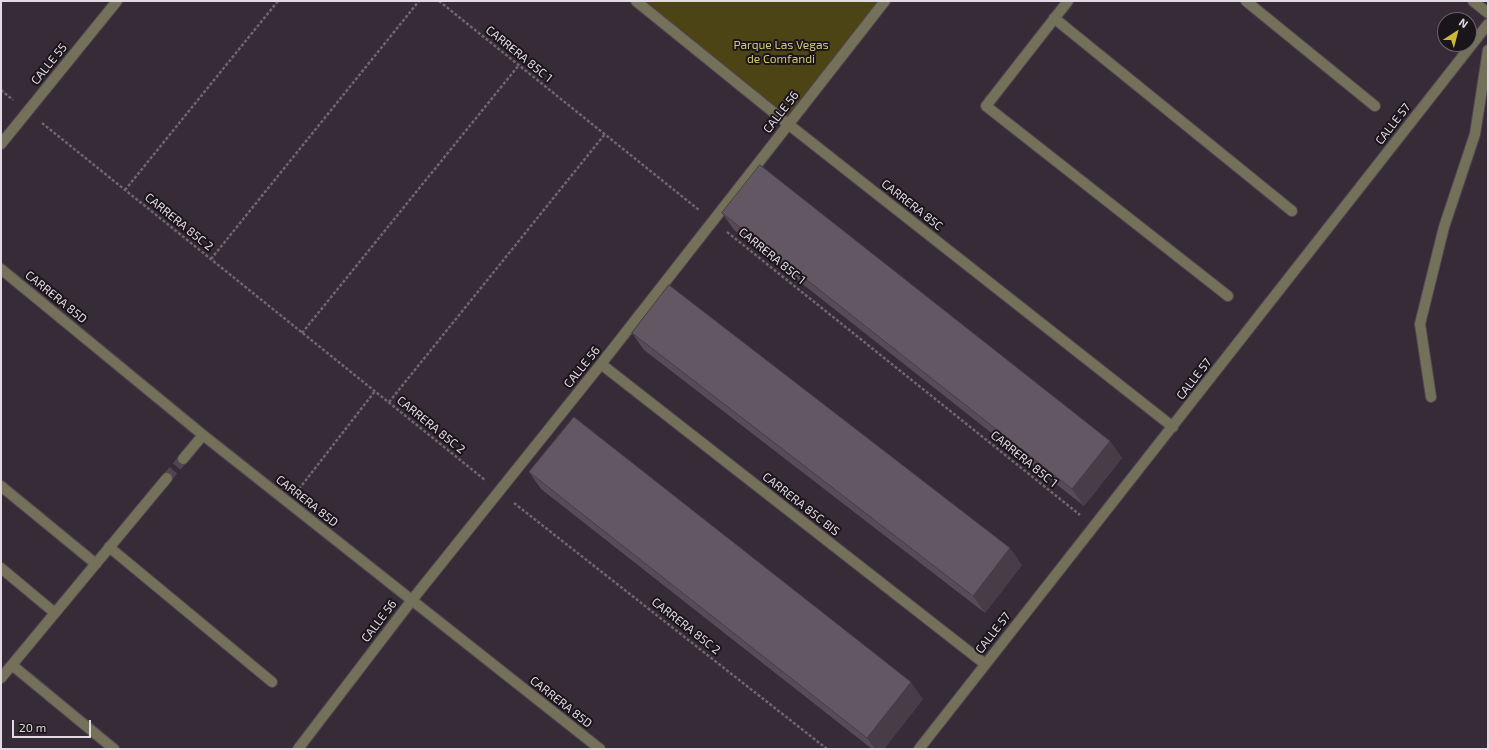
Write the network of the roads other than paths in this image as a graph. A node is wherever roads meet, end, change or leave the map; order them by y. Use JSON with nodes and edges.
{"nodes":[{"id":1,"x":117,"y":1,"type":"edge"},
{"id":2,"x":636,"y":1,"type":"edge"},
{"id":3,"x":885,"y":1,"type":"edge"},
{"id":4,"x":1068,"y":1,"type":"edge"},
{"id":5,"x":1246,"y":1,"type":"edge"},
{"id":6,"x":1473,"y":1,"type":"edge"},
{"id":7,"x":1488,"y":13,"type":"edge"},
{"id":8,"x":1054,"y":18,"type":"junction"},
{"id":9,"x":1488,"y":24,"type":"edge"},
{"id":10,"x":1488,"y":50,"type":"edge"},
{"id":11,"x":1375,"y":106,"type":"dead end"},
{"id":12,"x":788,"y":124,"type":"junction"},
{"id":13,"x":1,"y":144,"type":"edge"},
{"id":14,"x":1292,"y":211,"type":"dead end"},
{"id":15,"x":1,"y":269,"type":"edge"},
{"id":16,"x":1228,"y":296,"type":"dead end"},
{"id":17,"x":601,"y":364,"type":"junction"},
{"id":18,"x":1432,"y":397,"type":"dead end"},
{"id":19,"x":1173,"y":427,"type":"junction"},
{"id":20,"x":203,"y":435,"type":"junction"},
{"id":21,"x":183,"y":459,"type":"tunnel mouth"},
{"id":22,"x":167,"y":478,"type":"tunnel mouth"},
{"id":23,"x":1,"y":486,"type":"edge"},
{"id":24,"x":109,"y":547,"type":"junction"},
{"id":25,"x":96,"y":564,"type":"junction"},
{"id":26,"x":1,"y":568,"type":"edge"},
{"id":27,"x":412,"y":600,"type":"junction"},
{"id":28,"x":55,"y":613,"type":"junction"},
{"id":29,"x":986,"y":664,"type":"junction"},
{"id":30,"x":12,"y":665,"type":"junction"},
{"id":31,"x":1,"y":678,"type":"edge"},
{"id":32,"x":272,"y":682,"type":"dead end"},
{"id":33,"x":114,"y":749,"type":"edge"},
{"id":34,"x":298,"y":749,"type":"edge"},
{"id":35,"x":600,"y":749,"type":"edge"},
{"id":36,"x":919,"y":749,"type":"edge"}],
"edges":[{"from":1,"to":13,"type":"street","name":"CALLE 55"},
{"from":2,"to":12,"type":"street","name":"CARRERA 85C"},
{"from":3,"to":12,"type":"street","name":"CALLE 56"},
{"from":4,"to":8,"type":"street"},
{"from":5,"to":11,"type":"street"},
{"from":6,"to":7,"type":"street"},
{"from":8,"to":14,"type":"street"},
{"from":8,"to":16,"type":"street"},
{"from":9,"to":19,"type":"street","name":"CALLE 57"},
{"from":10,"to":18,"type":"street"},
{"from":12,"to":17,"type":"street","name":"CALLE 56"},
{"from":12,"to":19,"type":"street","name":"CARRERA 85C"},
{"from":15,"to":20,"type":"street","name":"CARRERA 85D"},
{"from":17,"to":27,"type":"street","name":"CALLE 56"},
{"from":17,"to":29,"type":"street","name":"CARRERA 85C BIS"},
{"from":19,"to":29,"type":"street","name":"CALLE 57"},
{"from":20,"to":21,"type":"street"},
{"from":20,"to":27,"type":"street","name":"CARRERA 85D"},
{"from":22,"to":24,"type":"street"},
{"from":23,"to":25,"type":"street"},
{"from":24,"to":25,"type":"street"},
{"from":24,"to":32,"type":"street"},
{"from":25,"to":28,"type":"street"},
{"from":26,"to":28,"type":"street"},
{"from":27,"to":34,"type":"street","name":"CALLE 56"},
{"from":27,"to":35,"type":"street","name":"CARRERA 85D"},
{"from":28,"to":30,"type":"street"},
{"from":29,"to":36,"type":"street","name":"CALLE 57"},
{"from":30,"to":31,"type":"street"},
{"from":30,"to":33,"type":"street"}]}
